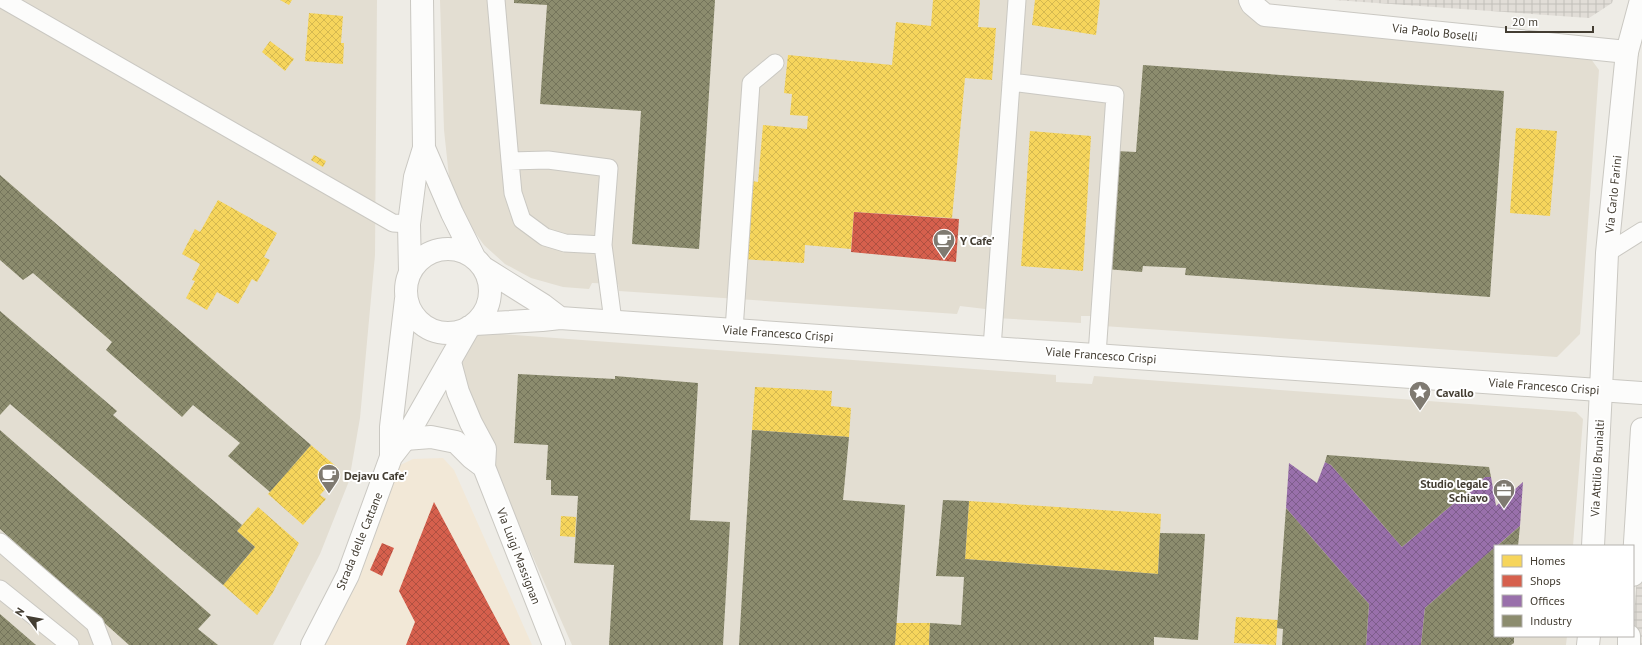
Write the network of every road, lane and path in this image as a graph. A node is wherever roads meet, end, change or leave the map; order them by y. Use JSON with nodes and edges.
{"nodes":[{"id":1,"x":4,"y":0,"type":"edge"},
{"id":2,"x":422,"y":0,"type":"edge"},
{"id":3,"x":496,"y":0,"type":"edge"},
{"id":4,"x":1018,"y":0,"type":"edge"},
{"id":5,"x":1250,"y":0,"type":"edge"},
{"id":6,"x":1642,"y":0,"type":"edge"},
{"id":7,"x":1627,"y":52,"type":"junction"},
{"id":8,"x":775,"y":63,"type":"dead end"},
{"id":9,"x":1011,"y":82,"type":"junction"},
{"id":10,"x":424,"y":148,"type":"junction"},
{"id":11,"x":510,"y":161,"type":"junction"},
{"id":12,"x":409,"y":224,"type":"junction"},
{"id":13,"x":1642,"y":231,"type":"edge"},
{"id":14,"x":603,"y":245,"type":"junction"},
{"id":15,"x":1608,"y":253,"type":"junction"},
{"id":16,"x":479,"y":262,"type":"junction"},
{"id":17,"x":410,"y":271,"type":"junction"},
{"id":18,"x":406,"y":299,"type":"junction"},
{"id":19,"x":560,"y":318,"type":"junction"},
{"id":20,"x":614,"y":321,"type":"junction"},
{"id":21,"x":472,"y":326,"type":"junction"},
{"id":22,"x":734,"y":330,"type":"junction"},
{"id":23,"x":992,"y":348,"type":"junction"},
{"id":24,"x":1097,"y":355,"type":"junction"},
{"id":25,"x":450,"y":362,"type":"junction"},
{"id":26,"x":1601,"y":390,"type":"junction"},
{"id":27,"x":1642,"y":393,"type":"edge"},
{"id":28,"x":1642,"y":429,"type":"edge"},
{"id":29,"x":405,"y":439,"type":"junction"},
{"id":30,"x":391,"y":457,"type":"junction"},
{"id":31,"x":484,"y":467,"type":"junction"},
{"id":32,"x":0,"y":542,"type":"edge"},
{"id":33,"x":1593,"y":545,"type":"edge"},
{"id":34,"x":1634,"y":560,"type":"edge"},
{"id":35,"x":0,"y":589,"type":"edge"},
{"id":36,"x":70,"y":645,"type":"edge"},
{"id":37,"x":103,"y":645,"type":"edge"},
{"id":38,"x":312,"y":645,"type":"edge"},
{"id":39,"x":554,"y":645,"type":"edge"}],
"edges":[{"from":1,"to":12,"type":"lane"},
{"from":2,"to":10,"type":"street"},
{"from":3,"to":11,"type":"lane"},
{"from":4,"to":9,"type":"lane"},
{"from":5,"to":7,"type":"street","name":"Via Paolo Boselli"},
{"from":6,"to":7,"type":"street","name":"Via Carlo Farini"},
{"from":7,"to":15,"type":"street","name":"Via Carlo Farini"},
{"from":8,"to":22,"type":"lane"},
{"from":9,"to":23,"type":"lane"},
{"from":9,"to":24,"type":"lane"},
{"from":10,"to":12,"type":"street","name":"Viale Francesco Crispi"},
{"from":10,"to":16,"type":"street"},
{"from":11,"to":14,"type":"lane"},
{"from":11,"to":14,"type":"lane"},
{"from":12,"to":17,"type":"street","name":"Viale Francesco Crispi"},
{"from":13,"to":15,"type":"lane"},
{"from":14,"to":20,"type":"lane"},
{"from":15,"to":26,"type":"street","name":"Via Carlo Farini"},
{"from":16,"to":17,"type":"street"},
{"from":16,"to":19,"type":"street"},
{"from":16,"to":21,"type":"street"},
{"from":17,"to":18,"type":"street","name":"Viale Francesco Crispi"},
{"from":18,"to":21,"type":"street","name":"Viale Francesco Crispi"},
{"from":18,"to":30,"type":"street","name":"Strada delle Cattane"},
{"from":19,"to":20,"type":"street","name":"Viale Francesco Crispi"},
{"from":19,"to":21,"type":"street","name":"Viale Francesco Crispi"},
{"from":20,"to":22,"type":"street","name":"Viale Francesco Crispi"},
{"from":21,"to":25,"type":"street","name":"Strada delle Cattane"},
{"from":22,"to":23,"type":"street","name":"Viale Francesco Crispi"},
{"from":23,"to":24,"type":"street","name":"Viale Francesco Crispi"},
{"from":24,"to":26,"type":"street","name":"Viale Francesco Crispi"},
{"from":25,"to":29,"type":"street","name":"Strada delle Cattane"},
{"from":25,"to":31,"type":"street","name":"Via Luigi Massignan"},
{"from":26,"to":27,"type":"street","name":"Viale Francesco Crispi"},
{"from":26,"to":33,"type":"street","name":"Via Attilio Brunialti"},
{"from":28,"to":34,"type":"street"},
{"from":29,"to":30,"type":"street","name":"Strada delle Cattane"},
{"from":29,"to":31,"type":"street","name":"Via Luigi Massignan"},
{"from":30,"to":38,"type":"street","name":"Strada delle Cattane"},
{"from":31,"to":39,"type":"street","name":"Via Luigi Massignan"},
{"from":32,"to":37,"type":"lane"},
{"from":35,"to":36,"type":"lane"}]}
